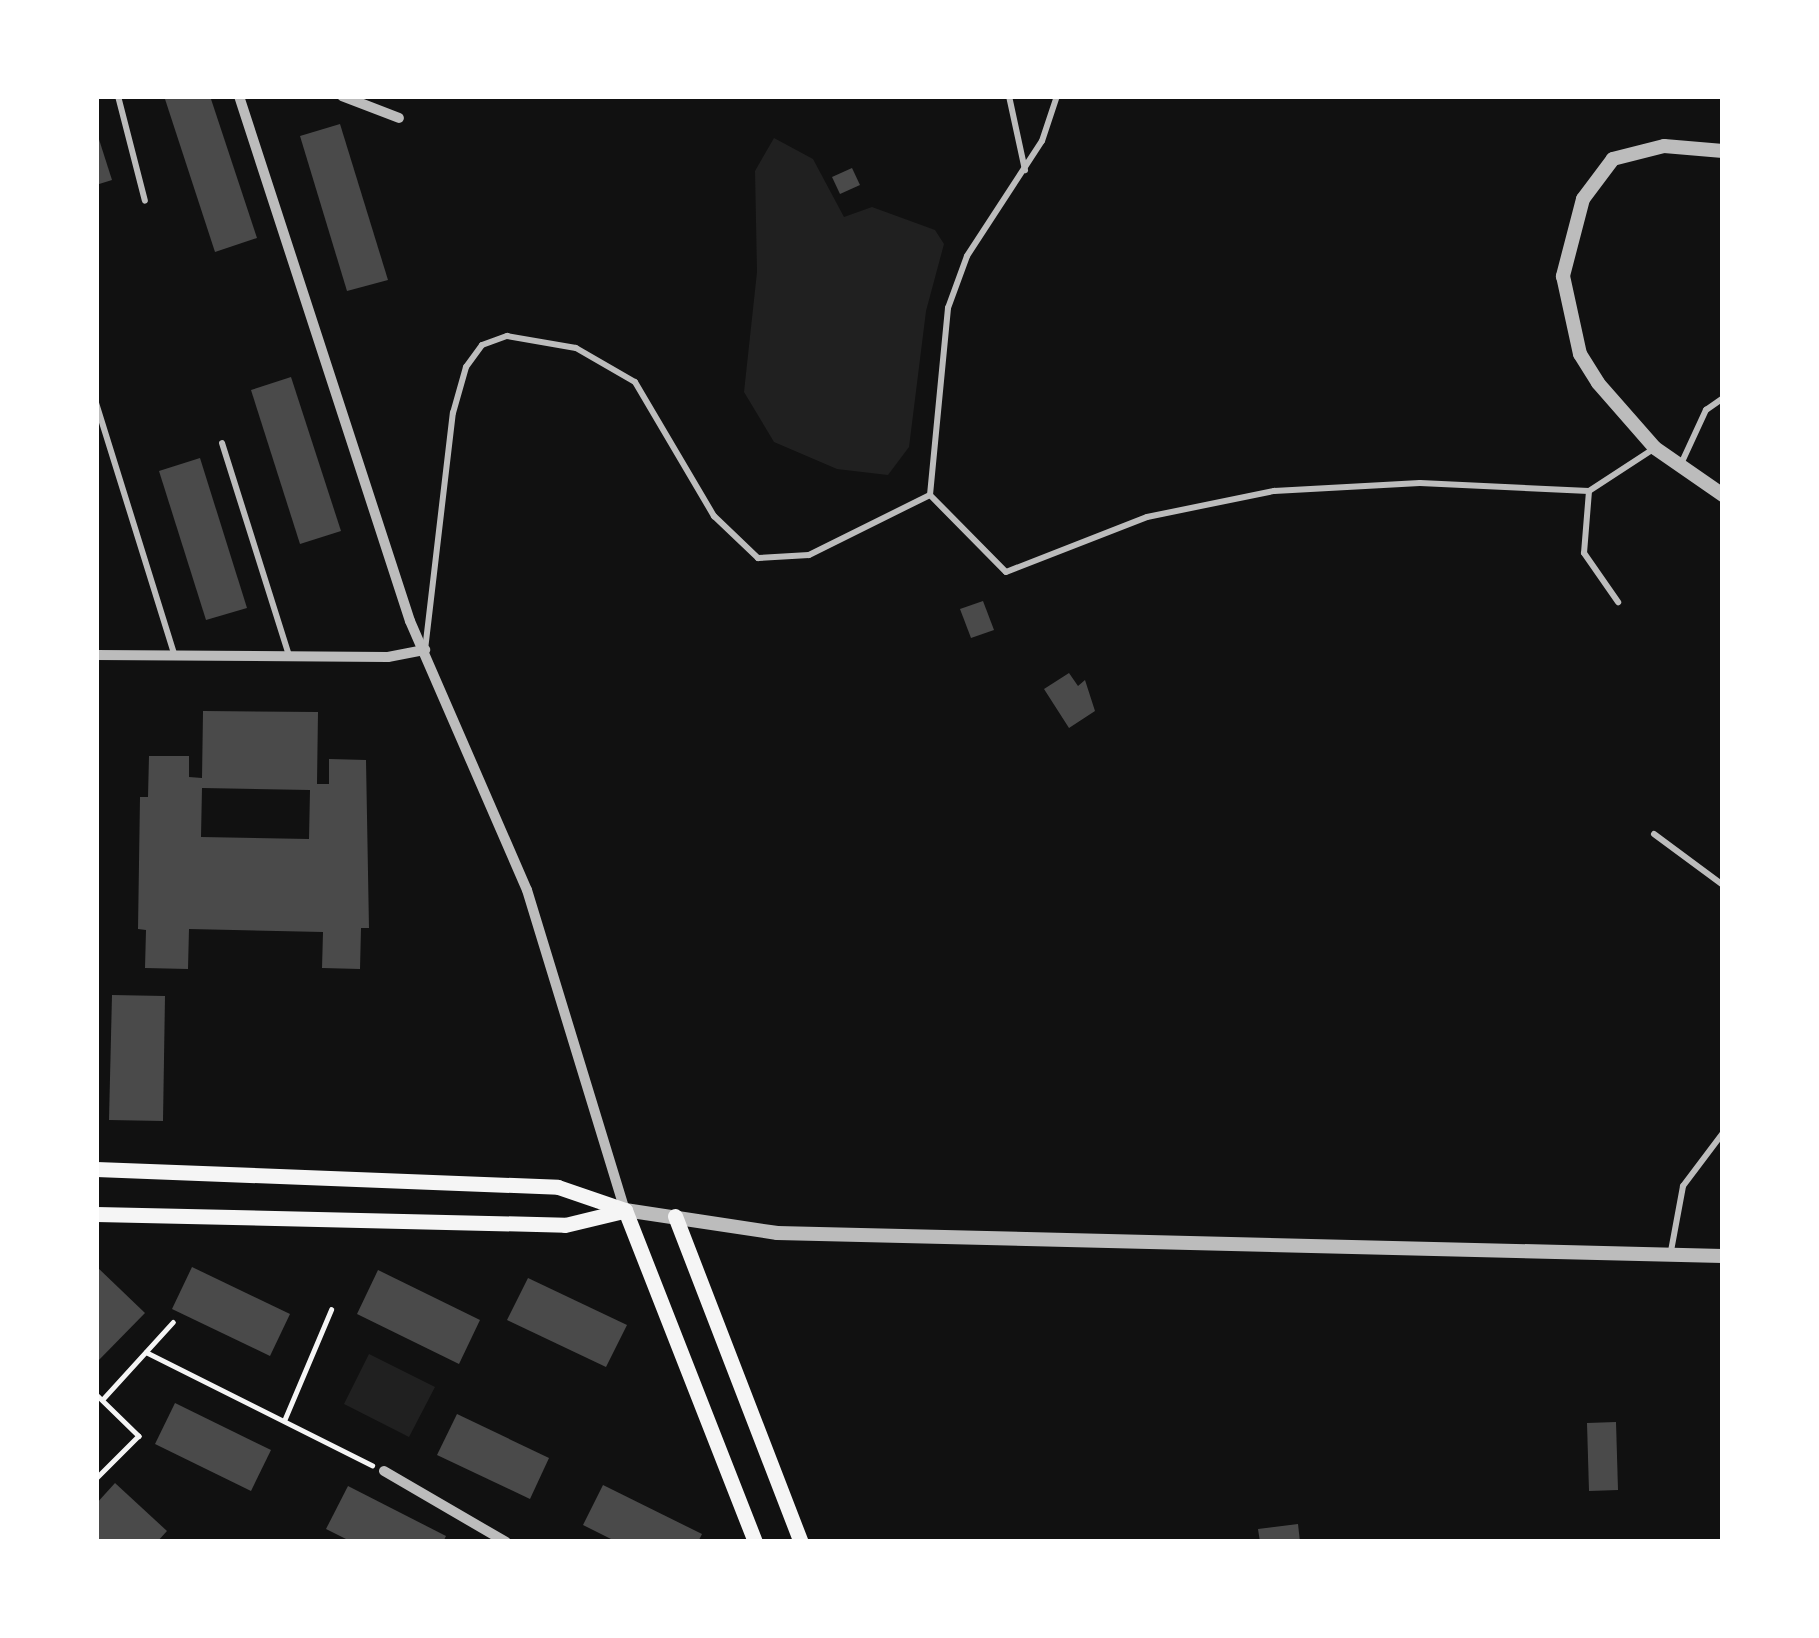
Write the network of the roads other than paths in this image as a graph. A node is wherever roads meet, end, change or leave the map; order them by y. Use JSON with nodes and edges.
{"nodes":[{"id":1,"x":118,"y":96,"type":"edge"},
{"id":2,"x":239,"y":96,"type":"edge"},
{"id":3,"x":341,"y":96,"type":"edge"},
{"id":4,"x":1009,"y":96,"type":"edge"},
{"id":5,"x":1057,"y":96,"type":"edge"},
{"id":6,"x":399,"y":118,"type":"dead end"},
{"id":7,"x":1723,"y":151,"type":"edge"},
{"id":8,"x":1025,"y":170,"type":"junction"},
{"id":9,"x":146,"y":201,"type":"dead end"},
{"id":10,"x":1723,"y":398,"type":"edge"},
{"id":11,"x":96,"y":403,"type":"edge"},
{"id":12,"x":222,"y":443,"type":"dead end"},
{"id":13,"x":1655,"y":448,"type":"junction"},
{"id":14,"x":1681,"y":464,"type":"junction"},
{"id":15,"x":1588,"y":491,"type":"junction"},
{"id":16,"x":930,"y":495,"type":"junction"},
{"id":17,"x":1723,"y":495,"type":"edge"},
{"id":18,"x":1618,"y":602,"type":"dead end"},
{"id":19,"x":425,"y":650,"type":"junction"},
{"id":20,"x":174,"y":654,"type":"junction"},
{"id":21,"x":96,"y":655,"type":"edge"},
{"id":22,"x":289,"y":656,"type":"junction"},
{"id":23,"x":1654,"y":834,"type":"dead end"},
{"id":24,"x":1723,"y":884,"type":"edge"},
{"id":25,"x":1723,"y":1132,"type":"edge"},
{"id":26,"x":96,"y":1169,"type":"edge"},
{"id":27,"x":626,"y":1210,"type":"junction"},
{"id":28,"x":96,"y":1214,"type":"edge"},
{"id":29,"x":675,"y":1216,"type":"junction"},
{"id":30,"x":1671,"y":1251,"type":"junction"},
{"id":31,"x":1723,"y":1256,"type":"edge"},
{"id":32,"x":384,"y":1471,"type":"road end"},
{"id":33,"x":506,"y":1542,"type":"edge"},
{"id":34,"x":755,"y":1542,"type":"edge"},
{"id":35,"x":801,"y":1542,"type":"edge"}],
"edges":[{"from":1,"to":9,"type":"lane"},
{"from":2,"to":19,"type":"street"},
{"from":3,"to":6,"type":"street"},
{"from":4,"to":8,"type":"lane"},
{"from":5,"to":8,"type":"lane"},
{"from":7,"to":13,"type":"street"},
{"from":8,"to":16,"type":"lane"},
{"from":10,"to":14,"type":"lane"},
{"from":11,"to":20,"type":"lane"},
{"from":12,"to":22,"type":"lane"},
{"from":13,"to":14,"type":"street"},
{"from":13,"to":15,"type":"lane"},
{"from":14,"to":17,"type":"street"},
{"from":15,"to":16,"type":"lane"},
{"from":15,"to":18,"type":"lane"},
{"from":16,"to":19,"type":"lane"},
{"from":19,"to":22,"type":"street"},
{"from":19,"to":27,"type":"street"},
{"from":20,"to":21,"type":"street"},
{"from":20,"to":22,"type":"street"},
{"from":23,"to":24,"type":"lane"},
{"from":25,"to":30,"type":"lane"},
{"from":26,"to":27,"type":"main road"},
{"from":27,"to":28,"type":"main road"},
{"from":27,"to":29,"type":"street"},
{"from":27,"to":34,"type":"main road"},
{"from":29,"to":30,"type":"street"},
{"from":29,"to":35,"type":"main road"},
{"from":30,"to":31,"type":"street"},
{"from":32,"to":33,"type":"street"}]}
